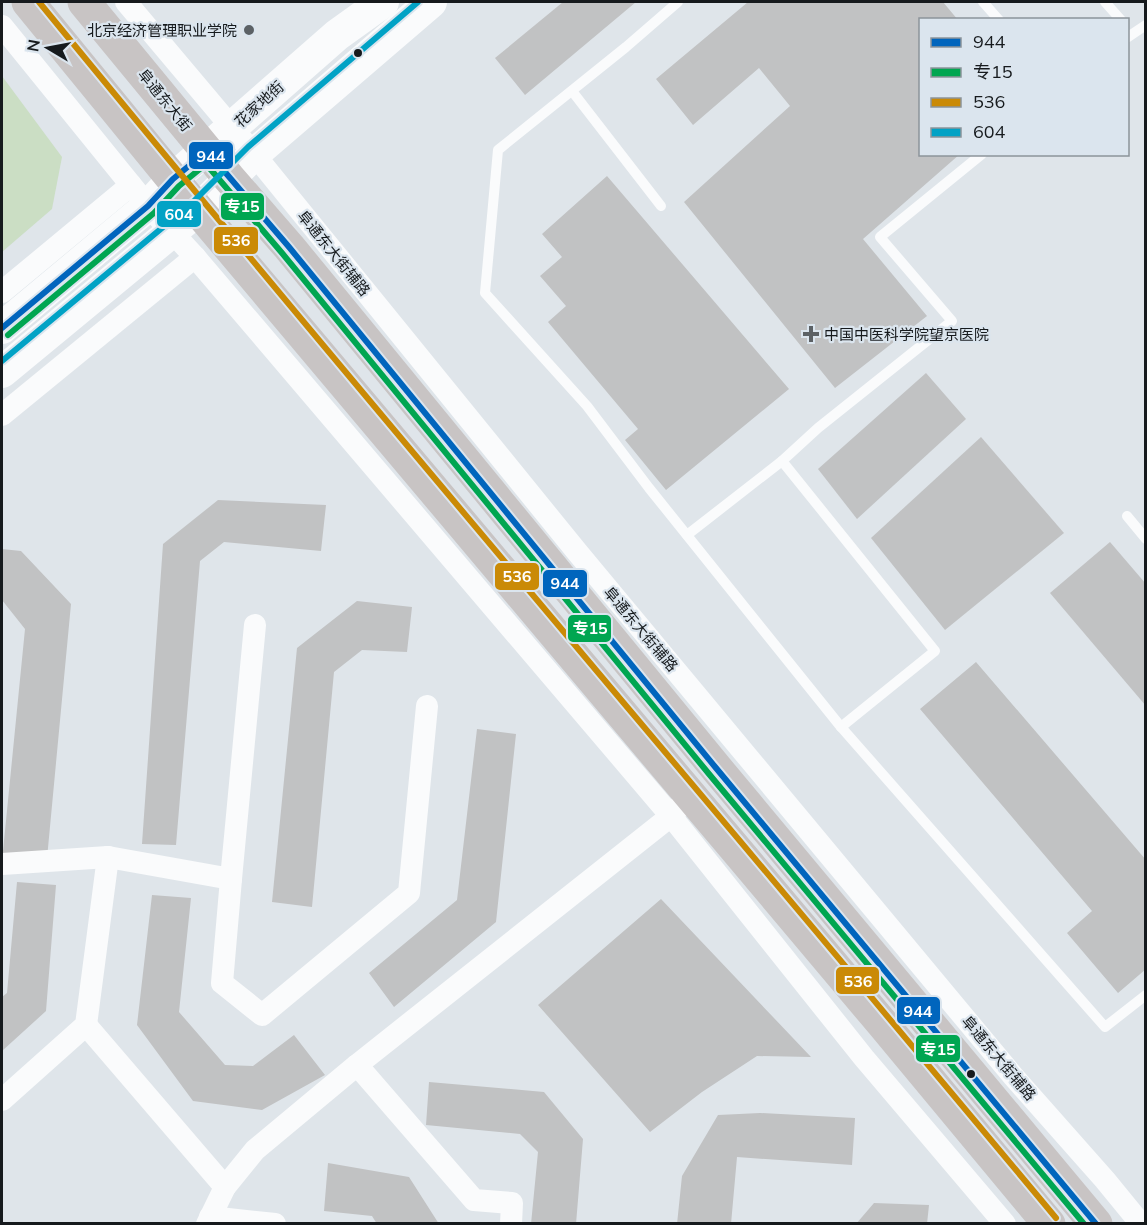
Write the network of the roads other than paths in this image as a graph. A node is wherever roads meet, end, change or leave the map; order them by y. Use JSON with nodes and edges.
{"nodes":[{"id":1,"x":28,"y":2,"type":"edge"},
{"id":2,"x":84,"y":2,"type":"edge"},
{"id":3,"x":126,"y":2,"type":"edge"},
{"id":4,"x":383,"y":2,"type":"edge"},
{"id":5,"x":431,"y":2,"type":"edge"},
{"id":6,"x":678,"y":2,"type":"edge"},
{"id":7,"x":983,"y":2,"type":"edge"},
{"id":8,"x":1105,"y":2,"type":"edge"},
{"id":9,"x":997,"y":18,"type":"edge"},
{"id":10,"x":1118,"y":18,"type":"edge"},
{"id":11,"x":1146,"y":25,"type":"edge"},
{"id":12,"x":2,"y":26,"type":"edge"},
{"id":13,"x":1129,"y":33,"type":"edge"},
{"id":14,"x":572,"y":91,"type":"junction"},
{"id":15,"x":232,"y":128,"type":"junction"},
{"id":16,"x":207,"y":151,"type":"junction"},
{"id":17,"x":254,"y":154,"type":"junction"},
{"id":18,"x":980,"y":156,"type":"edge"},
{"id":19,"x":229,"y":178,"type":"junction"},
{"id":20,"x":173,"y":179,"type":"junction"},
{"id":21,"x":140,"y":195,"type":"junction"},
{"id":22,"x":661,"y":206,"type":"dead end"},
{"id":23,"x":198,"y":210,"type":"junction"},
{"id":24,"x":171,"y":232,"type":"junction"},
{"id":25,"x":195,"y":257,"type":"junction"},
{"id":26,"x":2,"y":292,"type":"edge"},
{"id":27,"x":2,"y":328,"type":"edge"},
{"id":28,"x":2,"y":372,"type":"edge"},
{"id":29,"x":2,"y":415,"type":"edge"},
{"id":30,"x":782,"y":461,"type":"junction"},
{"id":31,"x":1127,"y":516,"type":"dead end"},
{"id":32,"x":687,"y":535,"type":"junction"},
{"id":33,"x":1146,"y":539,"type":"edge"},
{"id":34,"x":255,"y":625,"type":"dead end"},
{"id":35,"x":427,"y":706,"type":"dead end"},
{"id":36,"x":841,"y":727,"type":"junction"},
{"id":37,"x":680,"y":805,"type":"junction"},
{"id":38,"x":108,"y":857,"type":"junction"},
{"id":39,"x":2,"y":864,"type":"edge"},
{"id":40,"x":231,"y":879,"type":"junction"},
{"id":41,"x":1146,"y":996,"type":"edge"},
{"id":42,"x":86,"y":1025,"type":"junction"},
{"id":43,"x":357,"y":1065,"type":"junction"},
{"id":44,"x":2,"y":1100,"type":"edge"},
{"id":45,"x":225,"y":1187,"type":"junction"},
{"id":46,"x":209,"y":1220,"type":"edge"},
{"id":47,"x":275,"y":1224,"type":"edge"},
{"id":48,"x":510,"y":1224,"type":"edge"},
{"id":49,"x":1005,"y":1224,"type":"edge"},
{"id":50,"x":1049,"y":1224,"type":"edge"},
{"id":51,"x":1096,"y":1224,"type":"edge"},
{"id":52,"x":1141,"y":1224,"type":"edge"}],
"edges":[{"from":1,"to":20,"type":"main road"},
{"from":2,"to":16,"type":"main road","name":"阜通东大街"},
{"from":3,"to":15,"type":"street","name":"阜通东大街辅路"},
{"from":4,"to":15,"type":"main road","name":"花家地街"},
{"from":5,"to":17,"type":"main road"},
{"from":6,"to":14,"type":"lane"},
{"from":7,"to":9,"type":"lane"},
{"from":8,"to":10,"type":"lane"},
{"from":11,"to":13,"type":"lane"},
{"from":12,"to":21,"type":"street"},
{"from":14,"to":22,"type":"lane"},
{"from":14,"to":32,"type":"lane"},
{"from":15,"to":16,"type":"main road","name":"花家地街"},
{"from":15,"to":17,"type":"street","name":"阜通东大街辅路"},
{"from":16,"to":19,"type":"main road","name":"阜通东大街"},
{"from":16,"to":20,"type":"main road","name":"花家地街"},
{"from":17,"to":19,"type":"main road"},
{"from":17,"to":52,"type":"street","name":"阜通东大街辅路"},
{"from":18,"to":30,"type":"lane"},
{"from":19,"to":23,"type":"main road"},
{"from":19,"to":51,"type":"main road","name":"阜通东大街"},
{"from":20,"to":21,"type":"main road","name":"花家地街"},
{"from":20,"to":23,"type":"main road"},
{"from":21,"to":24,"type":"street"},
{"from":21,"to":26,"type":"street"},
{"from":21,"to":27,"type":"main road","name":"花家地街"},
{"from":23,"to":24,"type":"main road"},
{"from":23,"to":37,"type":"main road"},
{"from":24,"to":25,"type":"street"},
{"from":24,"to":28,"type":"main road"},
{"from":25,"to":29,"type":"street"},
{"from":25,"to":37,"type":"street"},
{"from":30,"to":32,"type":"lane"},
{"from":30,"to":36,"type":"lane"},
{"from":31,"to":33,"type":"lane"},
{"from":32,"to":36,"type":"lane"},
{"from":34,"to":40,"type":"street"},
{"from":35,"to":40,"type":"street"},
{"from":36,"to":41,"type":"lane"},
{"from":37,"to":43,"type":"street"},
{"from":37,"to":49,"type":"street"},
{"from":37,"to":50,"type":"main road"},
{"from":38,"to":39,"type":"street"},
{"from":38,"to":40,"type":"street"},
{"from":38,"to":42,"type":"street"},
{"from":42,"to":44,"type":"street"},
{"from":42,"to":45,"type":"street"},
{"from":43,"to":45,"type":"street"},
{"from":43,"to":48,"type":"street"},
{"from":45,"to":46,"type":"street"},
{"from":46,"to":47,"type":"street"}]}
